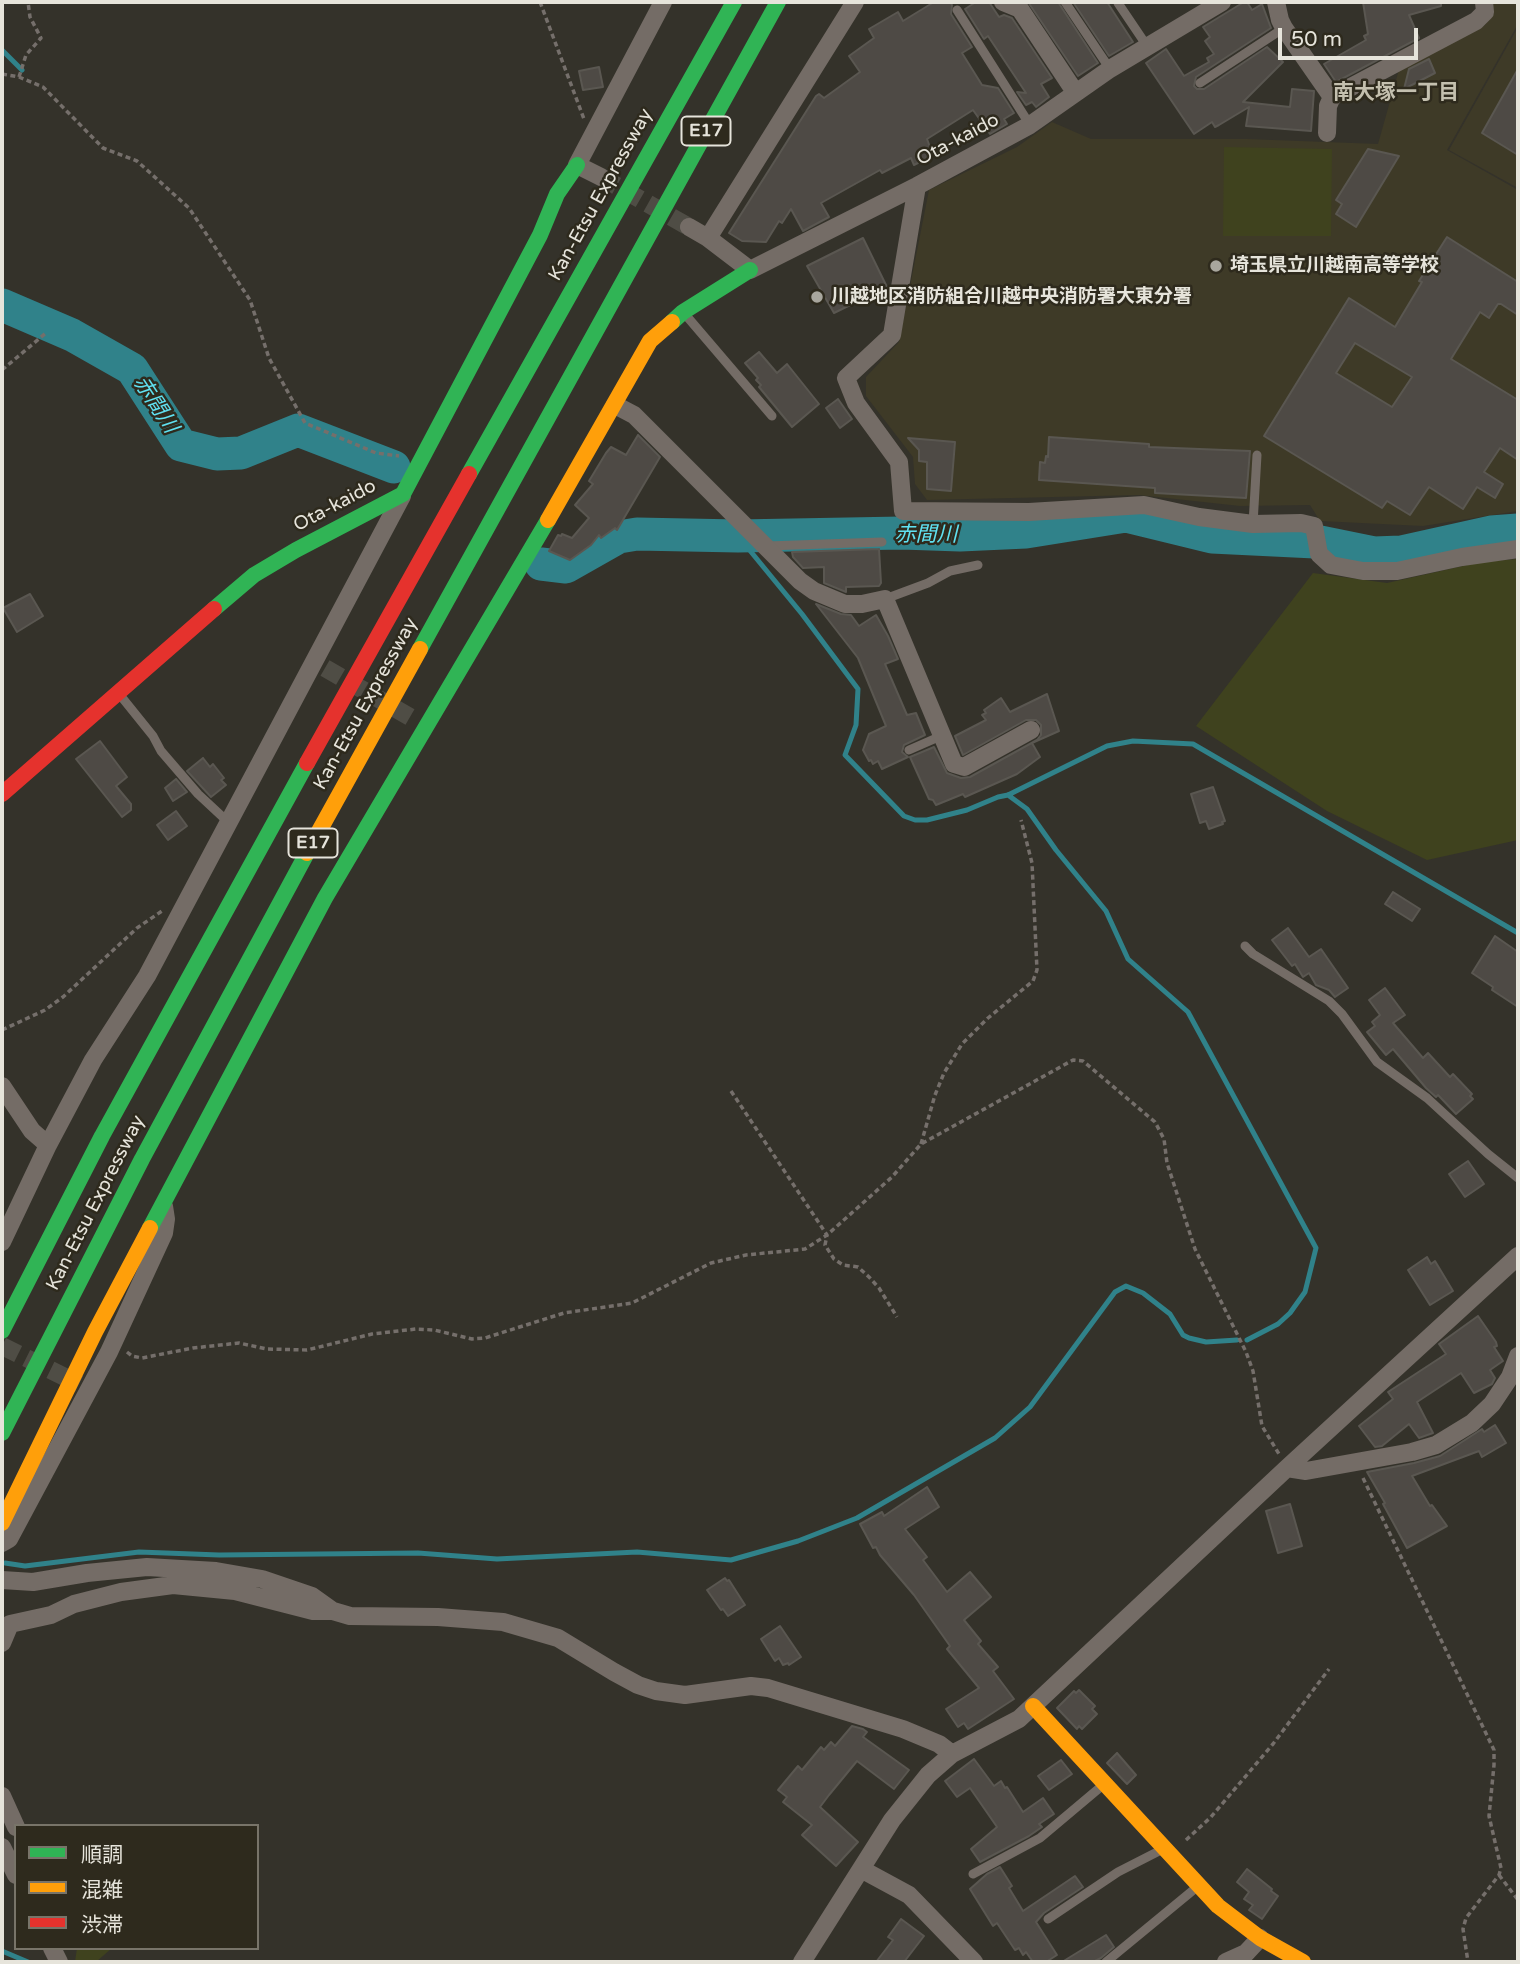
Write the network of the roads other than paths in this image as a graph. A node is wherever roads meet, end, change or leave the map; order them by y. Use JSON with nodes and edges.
{"nodes":[{"id":1,"x":663,"y":2,"type":"edge"},
{"id":2,"x":734,"y":2,"type":"edge"},
{"id":3,"x":778,"y":2,"type":"edge"},
{"id":4,"x":855,"y":2,"type":"edge"},
{"id":5,"x":1003,"y":2,"type":"edge"},
{"id":6,"x":1065,"y":2,"type":"edge"},
{"id":7,"x":1222,"y":2,"type":"edge"},
{"id":8,"x":1276,"y":2,"type":"edge"},
{"id":9,"x":1484,"y":2,"type":"edge"},
{"id":10,"x":1118,"y":4,"type":"dead end"},
{"id":11,"x":957,"y":10,"type":"dead end"},
{"id":12,"x":1284,"y":28,"type":"junction"},
{"id":13,"x":1147,"y":46,"type":"junction"},
{"id":14,"x":1110,"y":69,"type":"junction"},
{"id":15,"x":1200,"y":83,"type":"dead end"},
{"id":16,"x":1075,"y":92,"type":"junction"},
{"id":17,"x":1332,"y":97,"type":"junction"},
{"id":18,"x":1030,"y":125,"type":"junction"},
{"id":19,"x":1328,"y":132,"type":"dead end"},
{"id":20,"x":577,"y":165,"type":"junction"},
{"id":21,"x":601,"y":177,"type":"tunnel mouth"},
{"id":22,"x":917,"y":186,"type":"junction"},
{"id":23,"x":689,"y":227,"type":"tunnel mouth"},
{"id":24,"x":708,"y":238,"type":"junction"},
{"id":25,"x":750,"y":270,"type":"junction"},
{"id":26,"x":683,"y":312,"type":"junction"},
{"id":27,"x":615,"y":405,"type":"junction"},
{"id":28,"x":772,"y":416,"type":"dead end"},
{"id":29,"x":1257,"y":455,"type":"dead end"},
{"id":30,"x":403,"y":494,"type":"junction"},
{"id":31,"x":1253,"y":524,"type":"junction"},
{"id":32,"x":758,"y":539,"type":"junction"},
{"id":33,"x":882,"y":542,"type":"dead end"},
{"id":34,"x":1518,"y":549,"type":"edge"},
{"id":35,"x":978,"y":565,"type":"dead end"},
{"id":36,"x":885,"y":599,"type":"junction"},
{"id":37,"x":118,"y":693,"type":"junction"},
{"id":38,"x":410,"y":717,"type":"tunnel mouth"},
{"id":39,"x":427,"y":727,"type":"junction"},
{"id":40,"x":1031,"y":730,"type":"dead end"},
{"id":41,"x":941,"y":736,"type":"junction"},
{"id":42,"x":909,"y":750,"type":"dead end"},
{"id":43,"x":2,"y":793,"type":"edge"},
{"id":44,"x":227,"y":821,"type":"junction"},
{"id":45,"x":1245,"y":946,"type":"dead end"},
{"id":46,"x":2,"y":1086,"type":"edge"},
{"id":47,"x":46,"y":1149,"type":"junction"},
{"id":48,"x":1518,"y":1178,"type":"edge"},
{"id":49,"x":164,"y":1203,"type":"junction"},
{"id":50,"x":2,"y":1217,"type":"edge"},
{"id":51,"x":2,"y":1242,"type":"edge"},
{"id":52,"x":1518,"y":1256,"type":"edge"},
{"id":53,"x":2,"y":1331,"type":"edge"},
{"id":54,"x":1518,"y":1356,"type":"edge"},
{"id":55,"x":2,"y":1433,"type":"edge"},
{"id":56,"x":1287,"y":1468,"type":"junction"},
{"id":57,"x":2,"y":1523,"type":"edge"},
{"id":58,"x":2,"y":1543,"type":"edge"},
{"id":59,"x":2,"y":1580,"type":"edge"},
{"id":60,"x":333,"y":1611,"type":"junction"},
{"id":61,"x":6,"y":1623,"type":"edge"},
{"id":62,"x":2,"y":1643,"type":"edge"},
{"id":63,"x":1033,"y":1706,"type":"junction"},
{"id":64,"x":952,"y":1754,"type":"junction"},
{"id":65,"x":1105,"y":1784,"type":"junction"},
{"id":66,"x":2,"y":1796,"type":"edge"},
{"id":67,"x":15,"y":1824,"type":"edge"},
{"id":68,"x":2,"y":1847,"type":"edge"},
{"id":69,"x":1166,"y":1852,"type":"junction"},
{"id":70,"x":861,"y":1869,"type":"junction"},
{"id":71,"x":14,"y":1871,"type":"edge"},
{"id":72,"x":973,"y":1874,"type":"dead end"},
{"id":73,"x":1198,"y":1886,"type":"junction"},
{"id":74,"x":1048,"y":1919,"type":"dead end"},
{"id":75,"x":1260,"y":1938,"type":"junction"},
{"id":76,"x":802,"y":1962,"type":"edge"},
{"id":77,"x":974,"y":1962,"type":"edge"},
{"id":78,"x":1106,"y":1962,"type":"edge"},
{"id":79,"x":1226,"y":1962,"type":"edge"},
{"id":80,"x":1303,"y":1962,"type":"edge"}],
"edges":[{"from":1,"to":20,"type":"street"},
{"from":2,"to":53,"type":"main road","name":"Kan-Etsu Expressway","number":"E17"},
{"from":3,"to":55,"type":"main road","name":"Kan-Etsu Expressway","number":"E17"},
{"from":4,"to":24,"type":"street"},
{"from":5,"to":16,"type":"street"},
{"from":6,"to":14,"type":"lane"},
{"from":7,"to":13,"type":"street","name":"Ota-kaido"},
{"from":8,"to":12,"type":"street"},
{"from":9,"to":17,"type":"street"},
{"from":10,"to":13,"type":"lane"},
{"from":11,"to":18,"type":"lane"},
{"from":12,"to":15,"type":"lane"},
{"from":12,"to":17,"type":"street"},
{"from":13,"to":14,"type":"street","name":"Ota-kaido"},
{"from":14,"to":16,"type":"street","name":"Ota-kaido"},
{"from":16,"to":18,"type":"street","name":"Ota-kaido"},
{"from":17,"to":19,"type":"street"},
{"from":18,"to":22,"type":"street","name":"Ota-kaido"},
{"from":20,"to":21,"type":"street"},
{"from":20,"to":30,"type":"main road","name":"Ota-kaido"},
{"from":22,"to":25,"type":"street","name":"Ota-kaido"},
{"from":22,"to":31,"type":"street"},
{"from":23,"to":24,"type":"street"},
{"from":24,"to":25,"type":"street"},
{"from":25,"to":26,"type":"main road"},
{"from":26,"to":27,"type":"main road"},
{"from":26,"to":28,"type":"lane"},
{"from":27,"to":32,"type":"street"},
{"from":27,"to":39,"type":"main road"},
{"from":29,"to":31,"type":"lane"},
{"from":30,"to":37,"type":"main road","name":"Ota-kaido"},
{"from":30,"to":44,"type":"street"},
{"from":31,"to":34,"type":"street"},
{"from":32,"to":33,"type":"lane"},
{"from":32,"to":36,"type":"street"},
{"from":35,"to":36,"type":"lane"},
{"from":36,"to":41,"type":"street"},
{"from":37,"to":43,"type":"main road","name":"Ota-kaido"},
{"from":37,"to":44,"type":"lane"},
{"from":38,"to":39,"type":"street"},
{"from":39,"to":49,"type":"main road"},
{"from":40,"to":41,"type":"street"},
{"from":41,"to":42,"type":"lane"},
{"from":44,"to":47,"type":"street"},
{"from":45,"to":48,"type":"lane"},
{"from":46,"to":47,"type":"street"},
{"from":47,"to":50,"type":"street"},
{"from":47,"to":51,"type":"street"},
{"from":49,"to":57,"type":"main road"},
{"from":49,"to":58,"type":"street"},
{"from":52,"to":56,"type":"street"},
{"from":54,"to":56,"type":"street"},
{"from":56,"to":63,"type":"street"},
{"from":59,"to":60,"type":"street"},
{"from":60,"to":61,"type":"street"},
{"from":60,"to":64,"type":"street"},
{"from":61,"to":62,"type":"street"},
{"from":63,"to":64,"type":"street"},
{"from":63,"to":65,"type":"main road"},
{"from":64,"to":70,"type":"street"},
{"from":65,"to":69,"type":"main road"},
{"from":65,"to":72,"type":"lane"},
{"from":66,"to":67,"type":"street"},
{"from":68,"to":71,"type":"street"},
{"from":69,"to":73,"type":"main road"},
{"from":69,"to":74,"type":"lane"},
{"from":70,"to":76,"type":"street"},
{"from":70,"to":77,"type":"street"},
{"from":73,"to":75,"type":"main road"},
{"from":73,"to":78,"type":"lane"},
{"from":75,"to":79,"type":"street"},
{"from":75,"to":80,"type":"main road"}]}
